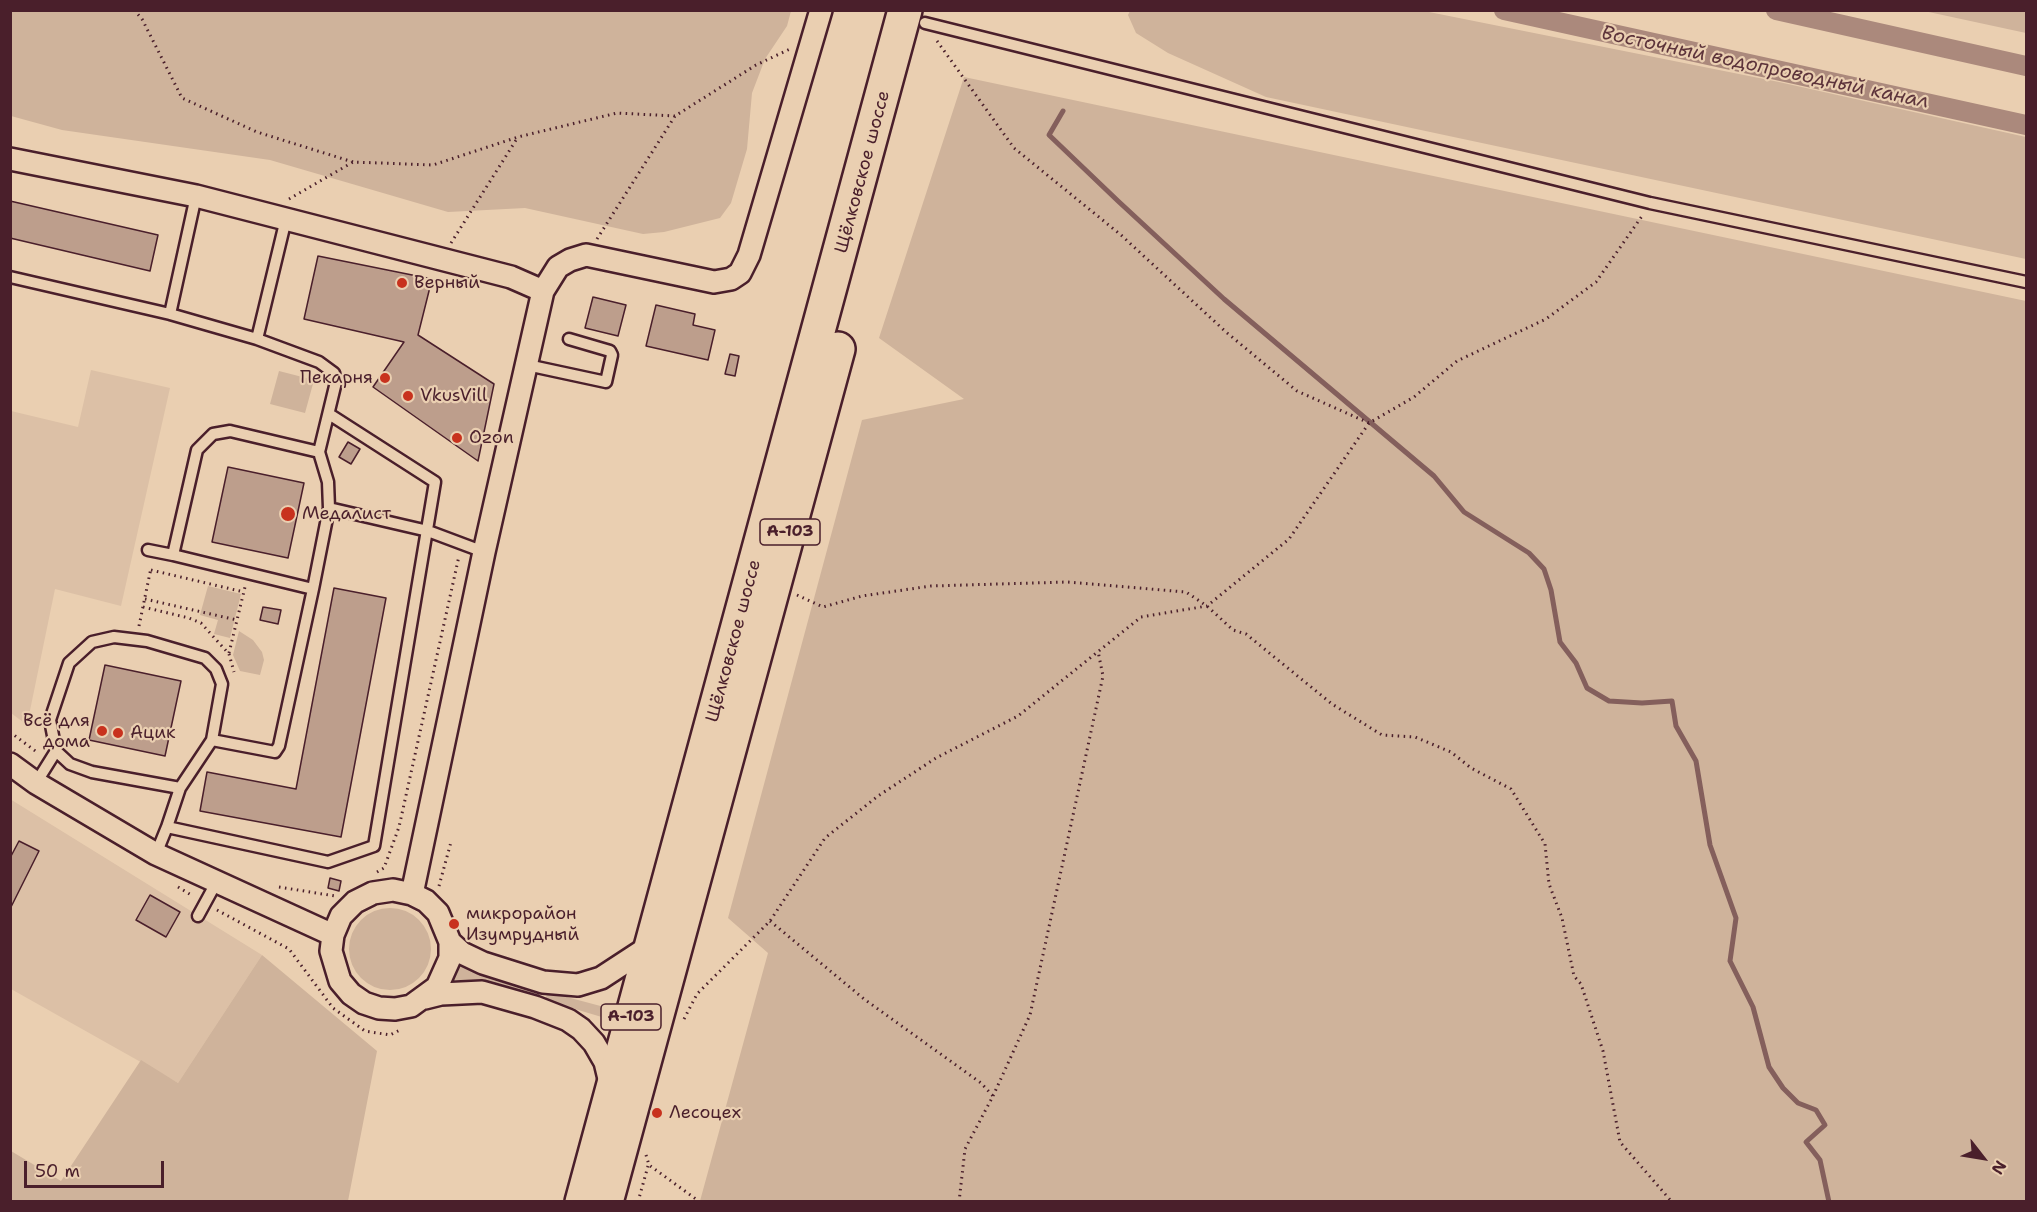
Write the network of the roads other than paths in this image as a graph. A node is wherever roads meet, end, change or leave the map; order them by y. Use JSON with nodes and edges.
{"nodes":[{"id":1,"x":821,"y":10,"type":"edge"},
{"id":2,"x":919,"y":15,"type":"edge"},
{"id":3,"x":10,"y":159,"type":"edge"},
{"id":4,"x":196,"y":196,"type":"junction"},
{"id":5,"x":285,"y":211,"type":"junction"},
{"id":6,"x":10,"y":277,"type":"edge"},
{"id":7,"x":2026,"y":282,"type":"edge"},
{"id":8,"x":543,"y":291,"type":"junction"},
{"id":9,"x":170,"y":314,"type":"junction"},
{"id":10,"x":257,"y":339,"type":"junction"},
{"id":11,"x":569,"y":339,"type":"dead end"},
{"id":12,"x":527,"y":365,"type":"junction"},
{"id":13,"x":329,"y":414,"type":"junction"},
{"id":14,"x":319,"y":452,"type":"junction"},
{"id":15,"x":329,"y":508,"type":"junction"},
{"id":16,"x":428,"y":531,"type":"junction"},
{"id":17,"x":152,"y":550,"type":"road end"},
{"id":18,"x":484,"y":552,"type":"junction"},
{"id":19,"x":172,"y":555,"type":"junction"},
{"id":20,"x":313,"y":589,"type":"junction"},
{"id":21,"x":212,"y":740,"type":"junction"},
{"id":22,"x":56,"y":750,"type":"junction"},
{"id":23,"x":10,"y":764,"type":"edge"},
{"id":24,"x":36,"y":783,"type":"junction"},
{"id":25,"x":180,"y":788,"type":"junction"},
{"id":26,"x":167,"y":827,"type":"junction"},
{"id":27,"x":156,"y":854,"type":"junction"},
{"id":28,"x":216,"y":883,"type":"junction"},
{"id":29,"x":412,"y":894,"type":"junction"},
{"id":30,"x":198,"y":916,"type":"dead end"},
{"id":31,"x":333,"y":935,"type":"junction"},
{"id":32,"x":450,"y":942,"type":"junction"},
{"id":33,"x":650,"y":946,"type":"junction"},
{"id":34,"x":425,"y":998,"type":"junction"},
{"id":35,"x":612,"y":1088,"type":"junction"},
{"id":36,"x":582,"y":1202,"type":"edge"},
{"id":37,"x":606,"y":1202,"type":"edge"}],
"edges":[{"from":1,"to":8,"type":"street"},
{"from":2,"to":7,"type":"lane"},
{"from":2,"to":33,"type":"main road","name":"Щёлковское шоссе","number":"А-103"},
{"from":2,"to":37,"type":"main road","name":"Щёлковское шоссе","number":"А-103"},
{"from":3,"to":4,"type":"street"},
{"from":4,"to":5,"type":"street"},
{"from":4,"to":9,"type":"lane"},
{"from":5,"to":8,"type":"street"},
{"from":5,"to":10,"type":"lane"},
{"from":6,"to":9,"type":"lane"},
{"from":8,"to":12,"type":"street"},
{"from":9,"to":10,"type":"lane"},
{"from":10,"to":13,"type":"lane"},
{"from":11,"to":12,"type":"lane"},
{"from":12,"to":18,"type":"street"},
{"from":13,"to":14,"type":"lane"},
{"from":13,"to":16,"type":"lane"},
{"from":14,"to":15,"type":"lane"},
{"from":14,"to":19,"type":"lane"},
{"from":15,"to":16,"type":"lane"},
{"from":15,"to":20,"type":"lane"},
{"from":16,"to":18,"type":"lane"},
{"from":16,"to":26,"type":"lane"},
{"from":17,"to":19,"type":"lane"},
{"from":18,"to":29,"type":"street"},
{"from":19,"to":20,"type":"lane"},
{"from":20,"to":21,"type":"lane"},
{"from":21,"to":22,"type":"lane"},
{"from":21,"to":25,"type":"lane"},
{"from":22,"to":24,"type":"lane"},
{"from":22,"to":25,"type":"lane"},
{"from":23,"to":24,"type":"street"},
{"from":24,"to":27,"type":"street"},
{"from":25,"to":26,"type":"lane"},
{"from":26,"to":27,"type":"lane"},
{"from":27,"to":28,"type":"street"},
{"from":28,"to":30,"type":"lane"},
{"from":28,"to":31,"type":"street"},
{"from":29,"to":31,"type":"street"},
{"from":29,"to":32,"type":"street"},
{"from":31,"to":34,"type":"street"},
{"from":32,"to":33,"type":"street"},
{"from":32,"to":34,"type":"street"},
{"from":33,"to":35,"type":"main road","name":"Щёлковское шоссе","number":"А-103"},
{"from":34,"to":35,"type":"street"},
{"from":35,"to":36,"type":"main road","name":"Щёлковское шоссе","number":"А-103"}]}
